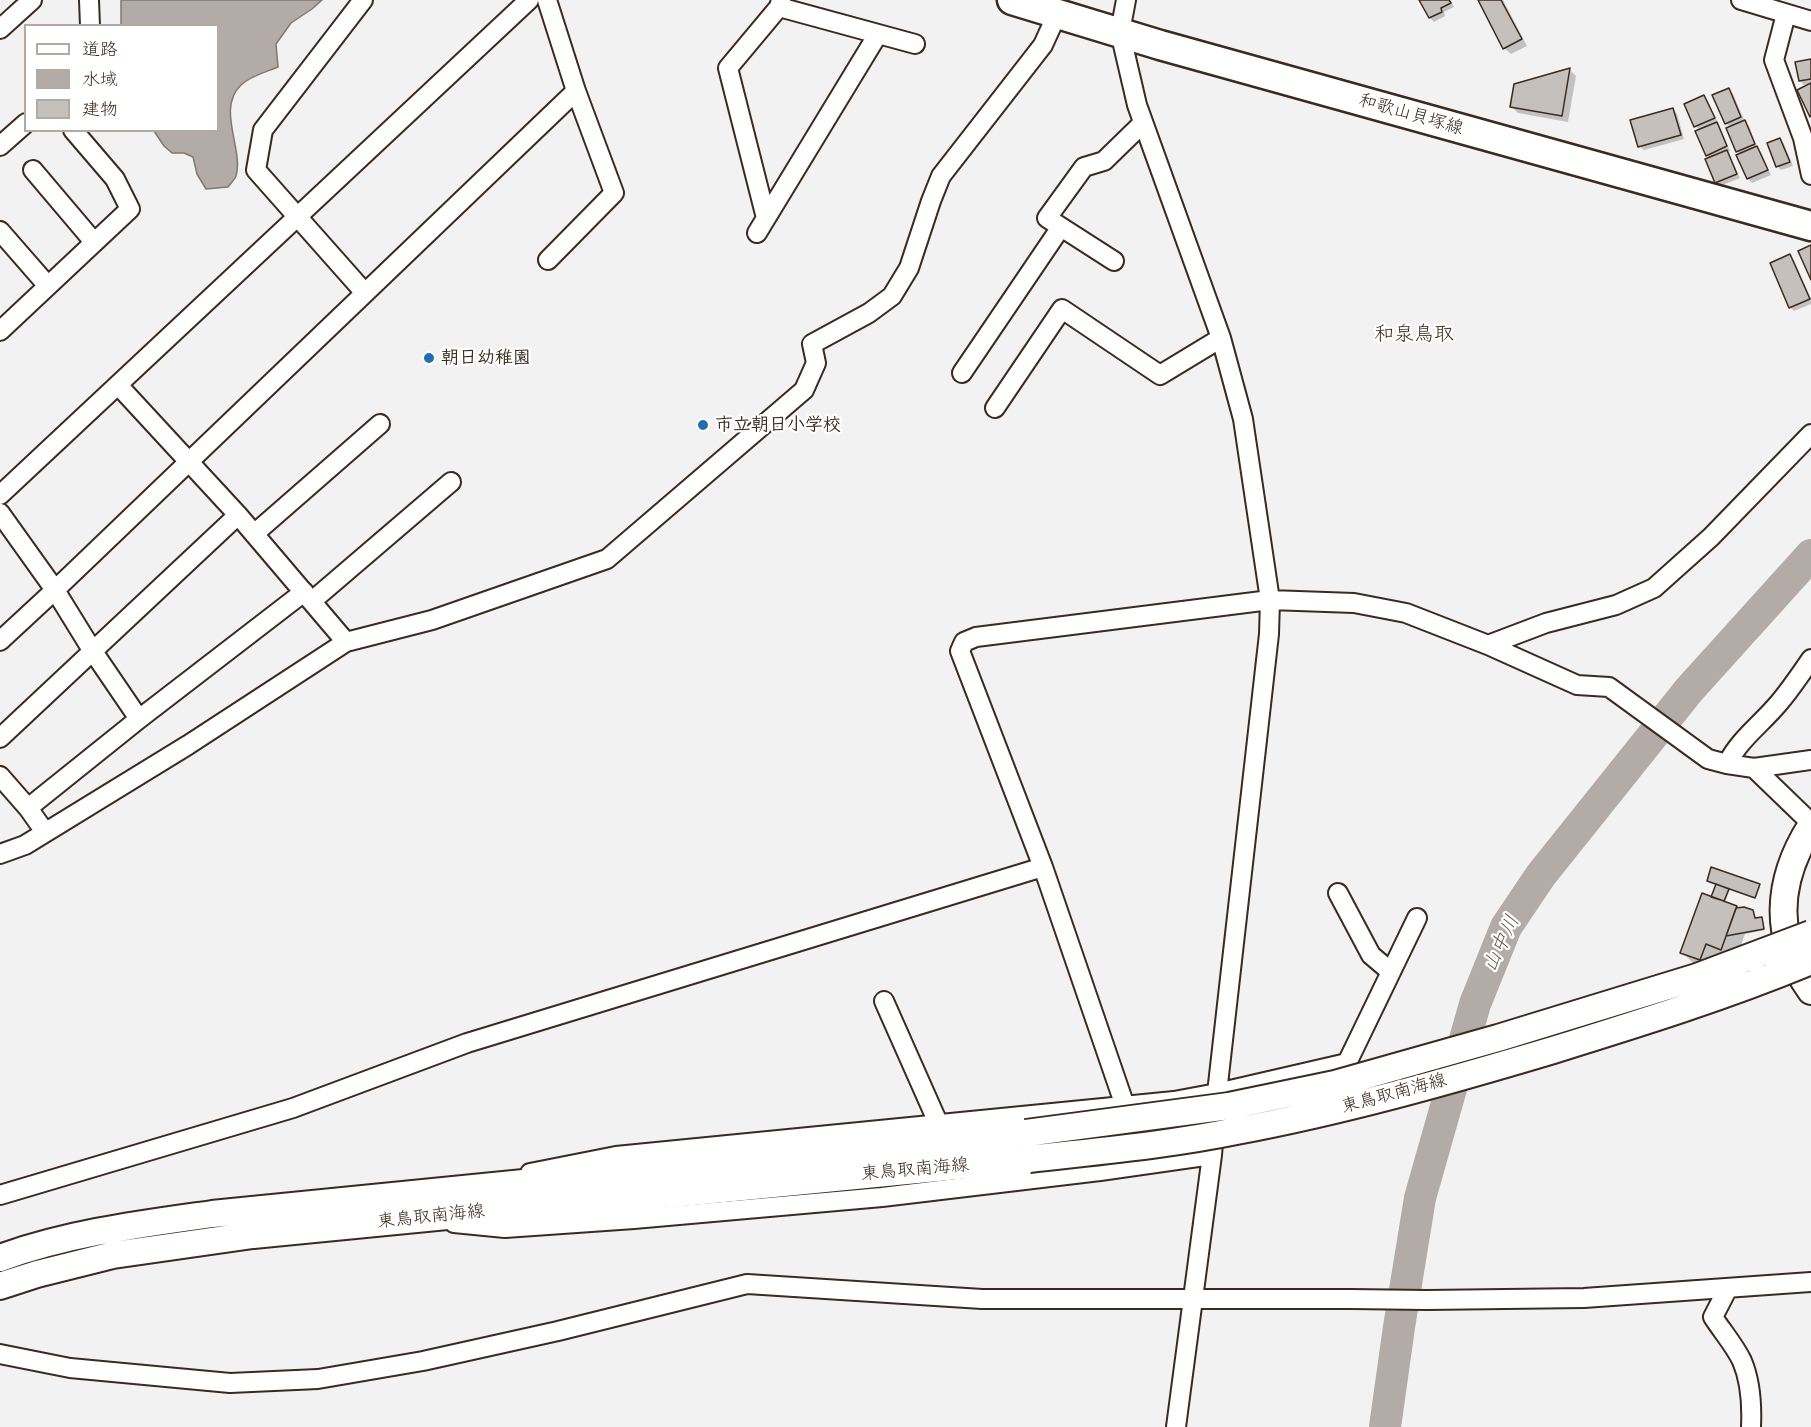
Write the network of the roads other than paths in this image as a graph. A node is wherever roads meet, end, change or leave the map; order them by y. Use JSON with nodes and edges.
{"nodes":[{"id":1,"x":32,"y":0,"type":"edge"},
{"id":2,"x":89,"y":0,"type":"edge"},
{"id":3,"x":363,"y":0,"type":"edge"},
{"id":4,"x":528,"y":0,"type":"edge"},
{"id":5,"x":547,"y":0,"type":"edge"},
{"id":6,"x":1012,"y":0,"type":"edge"},
{"id":7,"x":1126,"y":0,"type":"edge"},
{"id":8,"x":1741,"y":0,"type":"edge"},
{"id":9,"x":780,"y":4,"type":"edge"},
{"id":10,"x":1058,"y":12,"type":"junction"},
{"id":11,"x":1786,"y":14,"type":"junction"},
{"id":12,"x":1811,"y":21,"type":"edge"},
{"id":13,"x":90,"y":24,"type":"edge"},
{"id":14,"x":0,"y":29,"type":"edge"},
{"id":15,"x":1120,"y":32,"type":"junction"},
{"id":16,"x":879,"y":34,"type":"junction"},
{"id":17,"x":915,"y":44,"type":"dead end"},
{"id":18,"x":576,"y":91,"type":"junction"},
{"id":19,"x":1143,"y":123,"type":"junction"},
{"id":20,"x":24,"y":125,"type":"edge"},
{"id":21,"x":75,"y":132,"type":"edge"},
{"id":22,"x":1807,"y":136,"type":"edge"},
{"id":23,"x":0,"y":146,"type":"edge"},
{"id":24,"x":33,"y":170,"type":"dead end"},
{"id":25,"x":1811,"y":175,"type":"edge"},
{"id":26,"x":297,"y":217,"type":"junction"},
{"id":27,"x":1811,"y":226,"type":"edge"},
{"id":28,"x":1061,"y":227,"type":"junction"},
{"id":29,"x":0,"y":231,"type":"edge"},
{"id":30,"x":94,"y":242,"type":"junction"},
{"id":31,"x":548,"y":260,"type":"dead end"},
{"id":32,"x":1114,"y":261,"type":"dead end"},
{"id":33,"x":48,"y":286,"type":"junction"},
{"id":34,"x":365,"y":293,"type":"junction"},
{"id":35,"x":0,"y":330,"type":"edge"},
{"id":36,"x":1221,"y":338,"type":"junction"},
{"id":37,"x":962,"y":372,"type":"dead end"},
{"id":38,"x":118,"y":385,"type":"junction"},
{"id":39,"x":995,"y":408,"type":"dead end"},
{"id":40,"x":380,"y":424,"type":"dead end"},
{"id":41,"x":1811,"y":434,"type":"edge"},
{"id":42,"x":189,"y":462,"type":"junction"},
{"id":43,"x":451,"y":482,"type":"dead end"},
{"id":44,"x":0,"y":495,"type":"edge"},
{"id":45,"x":0,"y":513,"type":"edge"},
{"id":46,"x":238,"y":514,"type":"junction"},
{"id":47,"x":254,"y":534,"type":"junction"},
{"id":48,"x":55,"y":590,"type":"junction"},
{"id":49,"x":308,"y":597,"type":"junction"},
{"id":50,"x":1270,"y":600,"type":"junction"},
{"id":51,"x":0,"y":640,"type":"edge"},
{"id":52,"x":346,"y":642,"type":"junction"},
{"id":53,"x":1488,"y":645,"type":"junction"},
{"id":54,"x":92,"y":650,"type":"junction"},
{"id":55,"x":1811,"y":659,"type":"edge"},
{"id":56,"x":140,"y":719,"type":"junction"},
{"id":57,"x":0,"y":738,"type":"edge"},
{"id":58,"x":1811,"y":760,"type":"edge"},
{"id":59,"x":1727,"y":765,"type":"junction"},
{"id":60,"x":1754,"y":768,"type":"junction"},
{"id":61,"x":0,"y":776,"type":"edge"},
{"id":62,"x":28,"y":808,"type":"junction"},
{"id":63,"x":1811,"y":824,"type":"edge"},
{"id":64,"x":45,"y":832,"type":"junction"},
{"id":65,"x":0,"y":854,"type":"edge"},
{"id":66,"x":1043,"y":867,"type":"junction"},
{"id":67,"x":1338,"y":893,"type":"dead end"},
{"id":68,"x":1418,"y":918,"type":"dead end"},
{"id":69,"x":1811,"y":934,"type":"edge"},
{"id":70,"x":1811,"y":961,"type":"edge"},
{"id":71,"x":1391,"y":972,"type":"junction"},
{"id":72,"x":1811,"y":992,"type":"edge"},
{"id":73,"x":884,"y":1001,"type":"dead end"},
{"id":74,"x":1217,"y":1093,"type":"junction"},
{"id":75,"x":1125,"y":1106,"type":"junction"},
{"id":76,"x":939,"y":1125,"type":"junction"},
{"id":77,"x":1212,"y":1155,"type":"junction"},
{"id":78,"x":452,"y":1191,"type":"junction"},
{"id":79,"x":0,"y":1194,"type":"edge"},
{"id":80,"x":411,"y":1219,"type":"junction"},
{"id":81,"x":0,"y":1258,"type":"edge"},
{"id":82,"x":1811,"y":1282,"type":"edge"},
{"id":83,"x":0,"y":1286,"type":"edge"},
{"id":84,"x":1728,"y":1288,"type":"junction"},
{"id":85,"x":1192,"y":1298,"type":"junction"},
{"id":86,"x":0,"y":1354,"type":"edge"},
{"id":87,"x":1176,"y":1427,"type":"edge"},
{"id":88,"x":1751,"y":1427,"type":"edge"}],
"edges":[{"from":1,"to":14,"type":"street"},
{"from":2,"to":13,"type":"street"},
{"from":3,"to":26,"type":"street"},
{"from":4,"to":26,"type":"street"},
{"from":5,"to":18,"type":"street"},
{"from":6,"to":10,"type":"main road","name":"和歌山貝塚線"},
{"from":7,"to":15,"type":"street"},
{"from":8,"to":11,"type":"street"},
{"from":9,"to":16,"type":"street"},
{"from":9,"to":16,"type":"street"},
{"from":10,"to":15,"type":"main road","name":"和歌山貝塚線"},
{"from":10,"to":52,"type":"street"},
{"from":11,"to":12,"type":"street"},
{"from":11,"to":22,"type":"street"},
{"from":15,"to":19,"type":"street"},
{"from":15,"to":27,"type":"main road","name":"和歌山貝塚線"},
{"from":16,"to":17,"type":"street"},
{"from":18,"to":31,"type":"street"},
{"from":18,"to":34,"type":"street"},
{"from":19,"to":28,"type":"street"},
{"from":19,"to":36,"type":"street"},
{"from":20,"to":23,"type":"street"},
{"from":21,"to":30,"type":"street"},
{"from":22,"to":25,"type":"street"},
{"from":24,"to":30,"type":"street"},
{"from":26,"to":34,"type":"street"},
{"from":26,"to":38,"type":"street"},
{"from":28,"to":32,"type":"street"},
{"from":28,"to":37,"type":"street"},
{"from":29,"to":33,"type":"street"},
{"from":30,"to":33,"type":"street"},
{"from":33,"to":35,"type":"street"},
{"from":34,"to":42,"type":"street"},
{"from":36,"to":39,"type":"street"},
{"from":36,"to":50,"type":"street"},
{"from":38,"to":42,"type":"street"},
{"from":38,"to":44,"type":"street"},
{"from":40,"to":47,"type":"street"},
{"from":41,"to":53,"type":"street"},
{"from":42,"to":46,"type":"street"},
{"from":42,"to":48,"type":"street"},
{"from":43,"to":49,"type":"street"},
{"from":45,"to":48,"type":"street"},
{"from":46,"to":47,"type":"street"},
{"from":46,"to":54,"type":"street"},
{"from":47,"to":49,"type":"street"},
{"from":48,"to":51,"type":"street"},
{"from":48,"to":54,"type":"street"},
{"from":49,"to":52,"type":"street"},
{"from":49,"to":56,"type":"street"},
{"from":50,"to":53,"type":"street"},
{"from":50,"to":66,"type":"street"},
{"from":50,"to":74,"type":"street"},
{"from":52,"to":64,"type":"street"},
{"from":53,"to":59,"type":"street"},
{"from":54,"to":56,"type":"street"},
{"from":54,"to":57,"type":"street"},
{"from":55,"to":59,"type":"street"},
{"from":56,"to":62,"type":"street"},
{"from":58,"to":60,"type":"street"},
{"from":59,"to":60,"type":"street"},
{"from":60,"to":63,"type":"street"},
{"from":61,"to":62,"type":"street"},
{"from":62,"to":64,"type":"street"},
{"from":63,"to":72,"type":"main road"},
{"from":64,"to":65,"type":"street"},
{"from":66,"to":75,"type":"street"},
{"from":66,"to":79,"type":"street"},
{"from":67,"to":71,"type":"street"},
{"from":68,"to":71,"type":"street"},
{"from":69,"to":78,"type":"main road","name":"東鳥取南海線","bridge":true},
{"from":70,"to":80,"type":"main road","name":"東鳥取南海線","bridge":true},
{"from":71,"to":74,"type":"street"},
{"from":73,"to":76,"type":"street"},
{"from":74,"to":75,"type":"street"},
{"from":74,"to":77,"type":"street"},
{"from":75,"to":76,"type":"street"},
{"from":76,"to":78,"type":"street"},
{"from":77,"to":80,"type":"street"},
{"from":77,"to":85,"type":"street"},
{"from":78,"to":81,"type":"main road","name":"東鳥取南海線"},
{"from":80,"to":83,"type":"main road","name":"東鳥取南海線"},
{"from":82,"to":84,"type":"street"},
{"from":84,"to":85,"type":"street"},
{"from":84,"to":88,"type":"street"},
{"from":85,"to":86,"type":"street"},
{"from":85,"to":87,"type":"street"}]}
